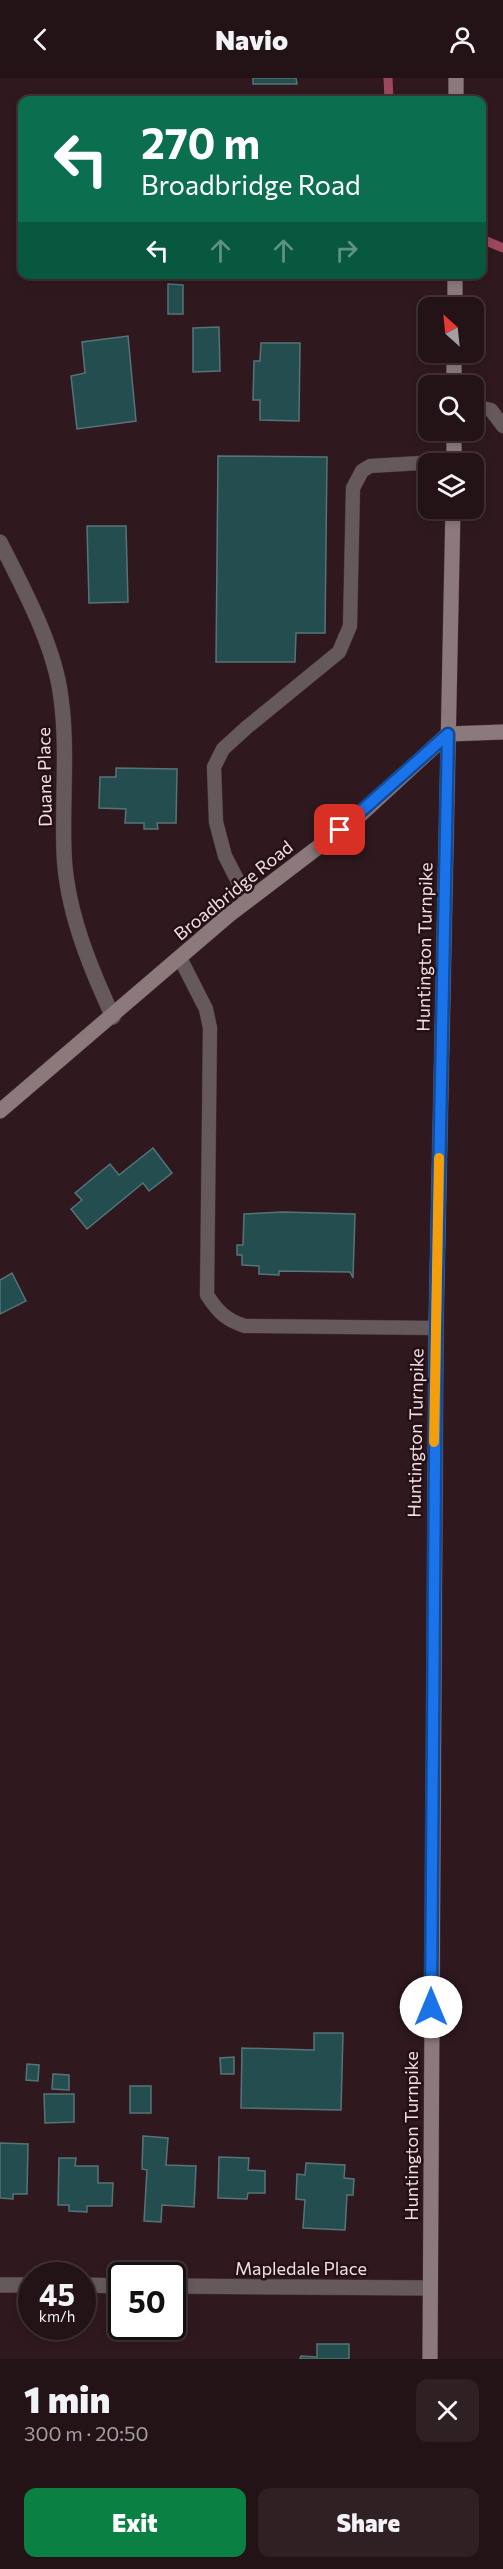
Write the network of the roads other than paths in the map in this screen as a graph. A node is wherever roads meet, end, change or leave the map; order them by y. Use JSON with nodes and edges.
{"nodes":[{"id":1,"x":456,"y":78,"type":"edge"},
{"id":2,"x":456,"y":96,"type":"edge"},
{"id":3,"x":455,"y":279,"type":"edge"},
{"id":4,"x":455,"y":297,"type":"edge"},
{"id":5,"x":484,"y":408,"type":"edge"},
{"id":6,"x":503,"y":426,"type":"edge"},
{"id":7,"x":418,"y":464,"type":"edge"},
{"id":8,"x":453,"y":519,"type":"edge"},
{"id":9,"x":0,"y":542,"type":"edge"},
{"id":10,"x":503,"y":732,"type":"edge"},
{"id":11,"x":448,"y":734,"type":"junction"},
{"id":12,"x":248,"y":901,"type":"junction"},
{"id":13,"x":180,"y":958,"type":"junction"},
{"id":14,"x":113,"y":1017,"type":"junction"},
{"id":15,"x":0,"y":1111,"type":"edge"},
{"id":16,"x":436,"y":1328,"type":"junction"},
{"id":17,"x":0,"y":2285,"type":"edge"},
{"id":18,"x":18,"y":2285,"type":"edge"},
{"id":19,"x":186,"y":2286,"type":"edge"},
{"id":20,"x":430,"y":2288,"type":"junction"},
{"id":21,"x":430,"y":2359,"type":"edge"}],
"edges":[{"from":1,"to":2,"type":"main road"},
{"from":3,"to":4,"type":"main road"},
{"from":5,"to":6,"type":"lane"},
{"from":7,"to":12,"type":"lane"},
{"from":8,"to":11,"type":"main road","name":"Huntington Turnpike"},
{"from":9,"to":14,"type":"street","name":"Duane Place"},
{"from":10,"to":11,"type":"main road"},
{"from":11,"to":12,"type":"main road","name":"Broadbridge Road"},
{"from":11,"to":16,"type":"main road","name":"Huntington Turnpike"},
{"from":12,"to":13,"type":"main road","name":"Broadbridge Road"},
{"from":13,"to":14,"type":"main road","name":"Broadbridge Road"},
{"from":13,"to":16,"type":"lane"},
{"from":14,"to":15,"type":"main road","name":"Broadbridge Road"},
{"from":16,"to":20,"type":"main road","name":"Huntington Turnpike"},
{"from":17,"to":18,"type":"street"},
{"from":19,"to":20,"type":"street","name":"Mapledale Place"},
{"from":20,"to":21,"type":"main road","name":"Huntington Turnpike"}]}
